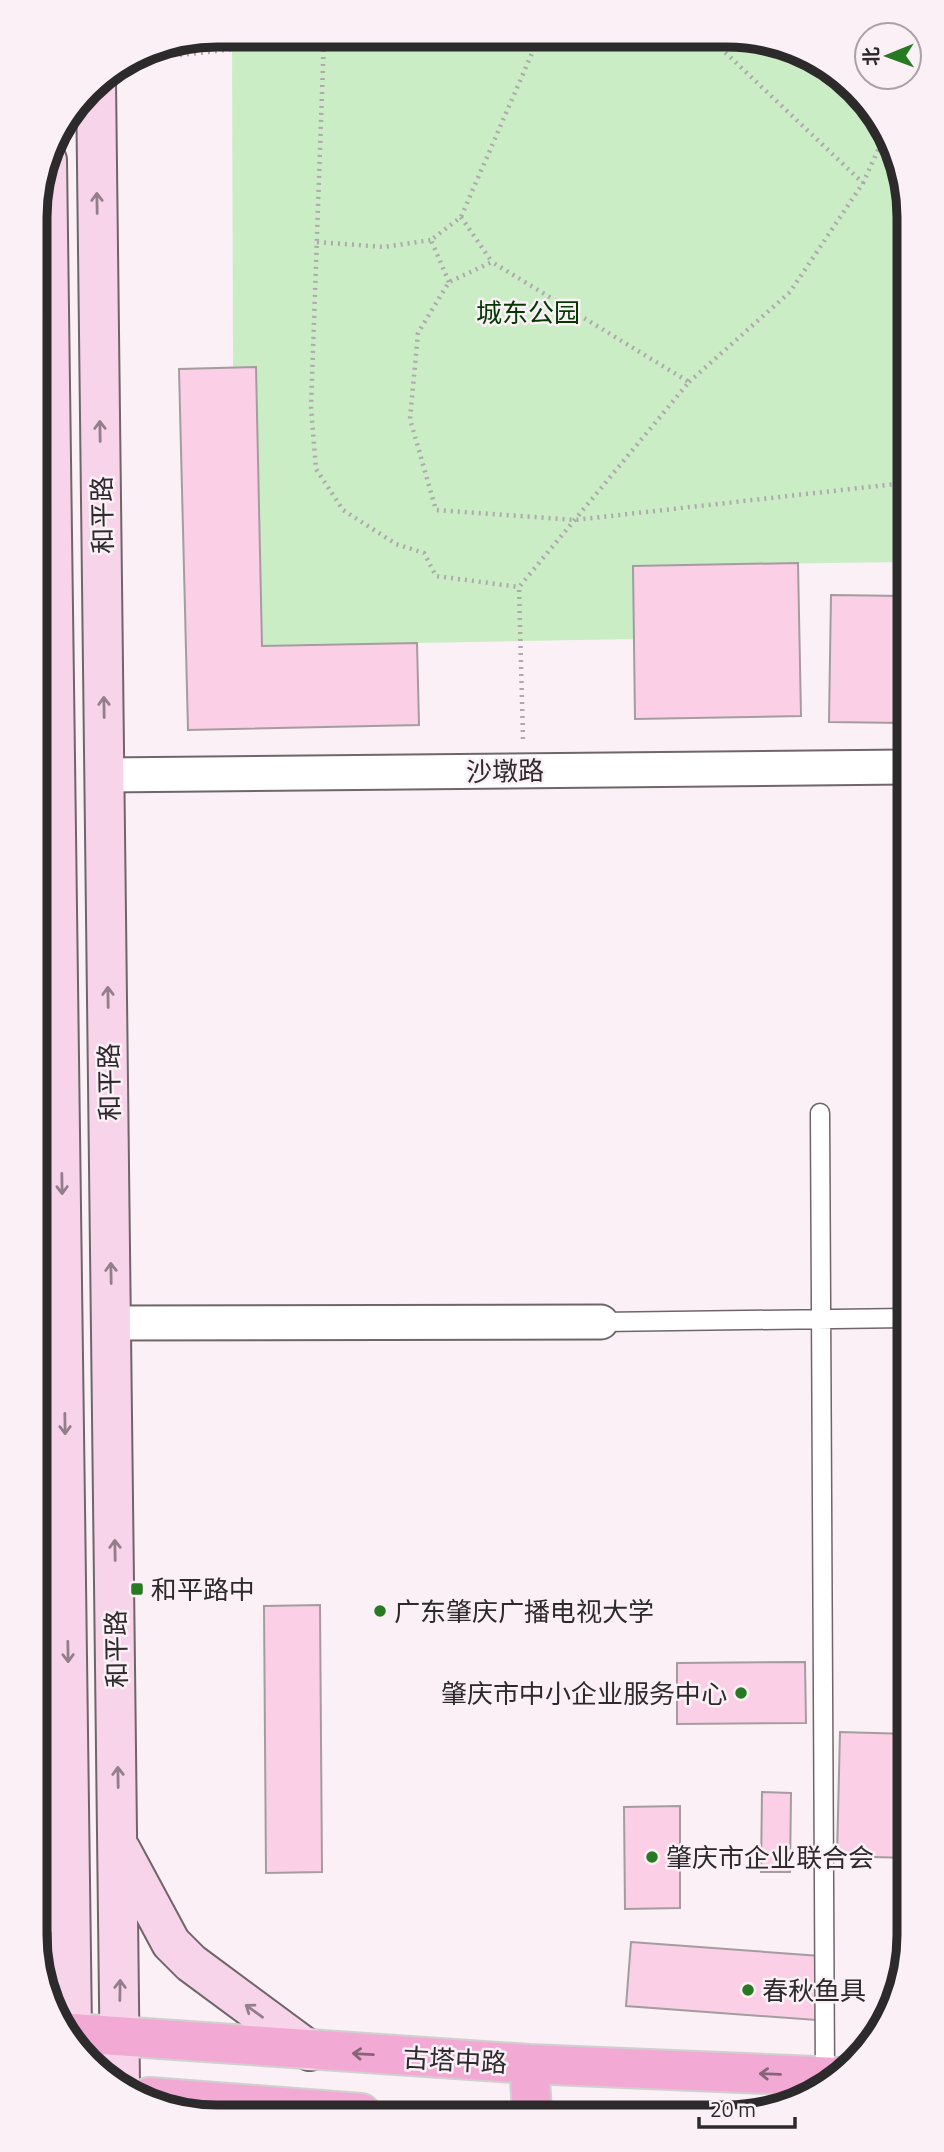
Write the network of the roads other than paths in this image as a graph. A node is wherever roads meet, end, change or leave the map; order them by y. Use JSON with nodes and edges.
{"nodes":[{"id":1,"x":96,"y":98,"type":"edge"},
{"id":2,"x":897,"y":767,"type":"edge"},
{"id":3,"x":105,"y":775,"type":"junction"},
{"id":4,"x":48,"y":856,"type":"edge"},
{"id":5,"x":820,"y":1114,"type":"dead end"},
{"id":6,"x":50,"y":1146,"type":"edge"},
{"id":7,"x":896,"y":1318,"type":"edge"},
{"id":8,"x":821,"y":1319,"type":"junction"},
{"id":9,"x":601,"y":1322,"type":"joint"},
{"id":10,"x":112,"y":1324,"type":"junction"},
{"id":11,"x":118,"y":1845,"type":"junction"},
{"id":12,"x":71,"y":1850,"type":"junction"},
{"id":13,"x":47,"y":1903,"type":"edge"},
{"id":14,"x":72,"y":2023,"type":"edge"},
{"id":15,"x":78,"y":2033,"type":"edge"},
{"id":16,"x":118,"y":2036,"type":"junction"},
{"id":17,"x":310,"y":2051,"type":"junction"},
{"id":18,"x":529,"y":2064,"type":"junction"},
{"id":19,"x":832,"y":2068,"type":"edge"},
{"id":20,"x":120,"y":2074,"type":"edge"},
{"id":21,"x":820,"y":2076,"type":"edge"},
{"id":22,"x":182,"y":2100,"type":"edge"},
{"id":23,"x":224,"y":2105,"type":"edge"},
{"id":24,"x":532,"y":2105,"type":"edge"}],
"edges":[{"from":3,"to":1,"type":"main road","name":"和平路","one_way":true},
{"from":2,"to":3,"type":"street","name":"沙墩路"},
{"from":10,"to":3,"type":"main road","name":"和平路","one_way":true},
{"from":4,"to":6,"type":"main road","name":"和平路"},
{"from":5,"to":8,"type":"lane"},
{"from":6,"to":12,"type":"main road","name":"和平路","one_way":true},
{"from":7,"to":8,"type":"lane"},
{"from":8,"to":9,"type":"lane"},
{"from":8,"to":19,"type":"lane"},
{"from":9,"to":10,"type":"street"},
{"from":11,"to":10,"type":"main road","name":"和平路","one_way":true},
{"from":16,"to":11,"type":"main road","name":"和平路","one_way":true},
{"from":17,"to":11,"type":"main road","one_way":true},
{"from":12,"to":13,"type":"main road"},
{"from":12,"to":14,"type":"main road","name":"和平路"},
{"from":15,"to":16,"type":"main road","name":"古塔中路"},
{"from":16,"to":17,"type":"main road","name":"古塔中路"},
{"from":16,"to":20,"type":"main road","name":"和平路"},
{"from":18,"to":17,"type":"main road","name":"古塔中路","one_way":true},
{"from":21,"to":18,"type":"main road","name":"古塔中路","one_way":true},
{"from":18,"to":24,"type":"main road"},
{"from":22,"to":23,"type":"main road"}]}
